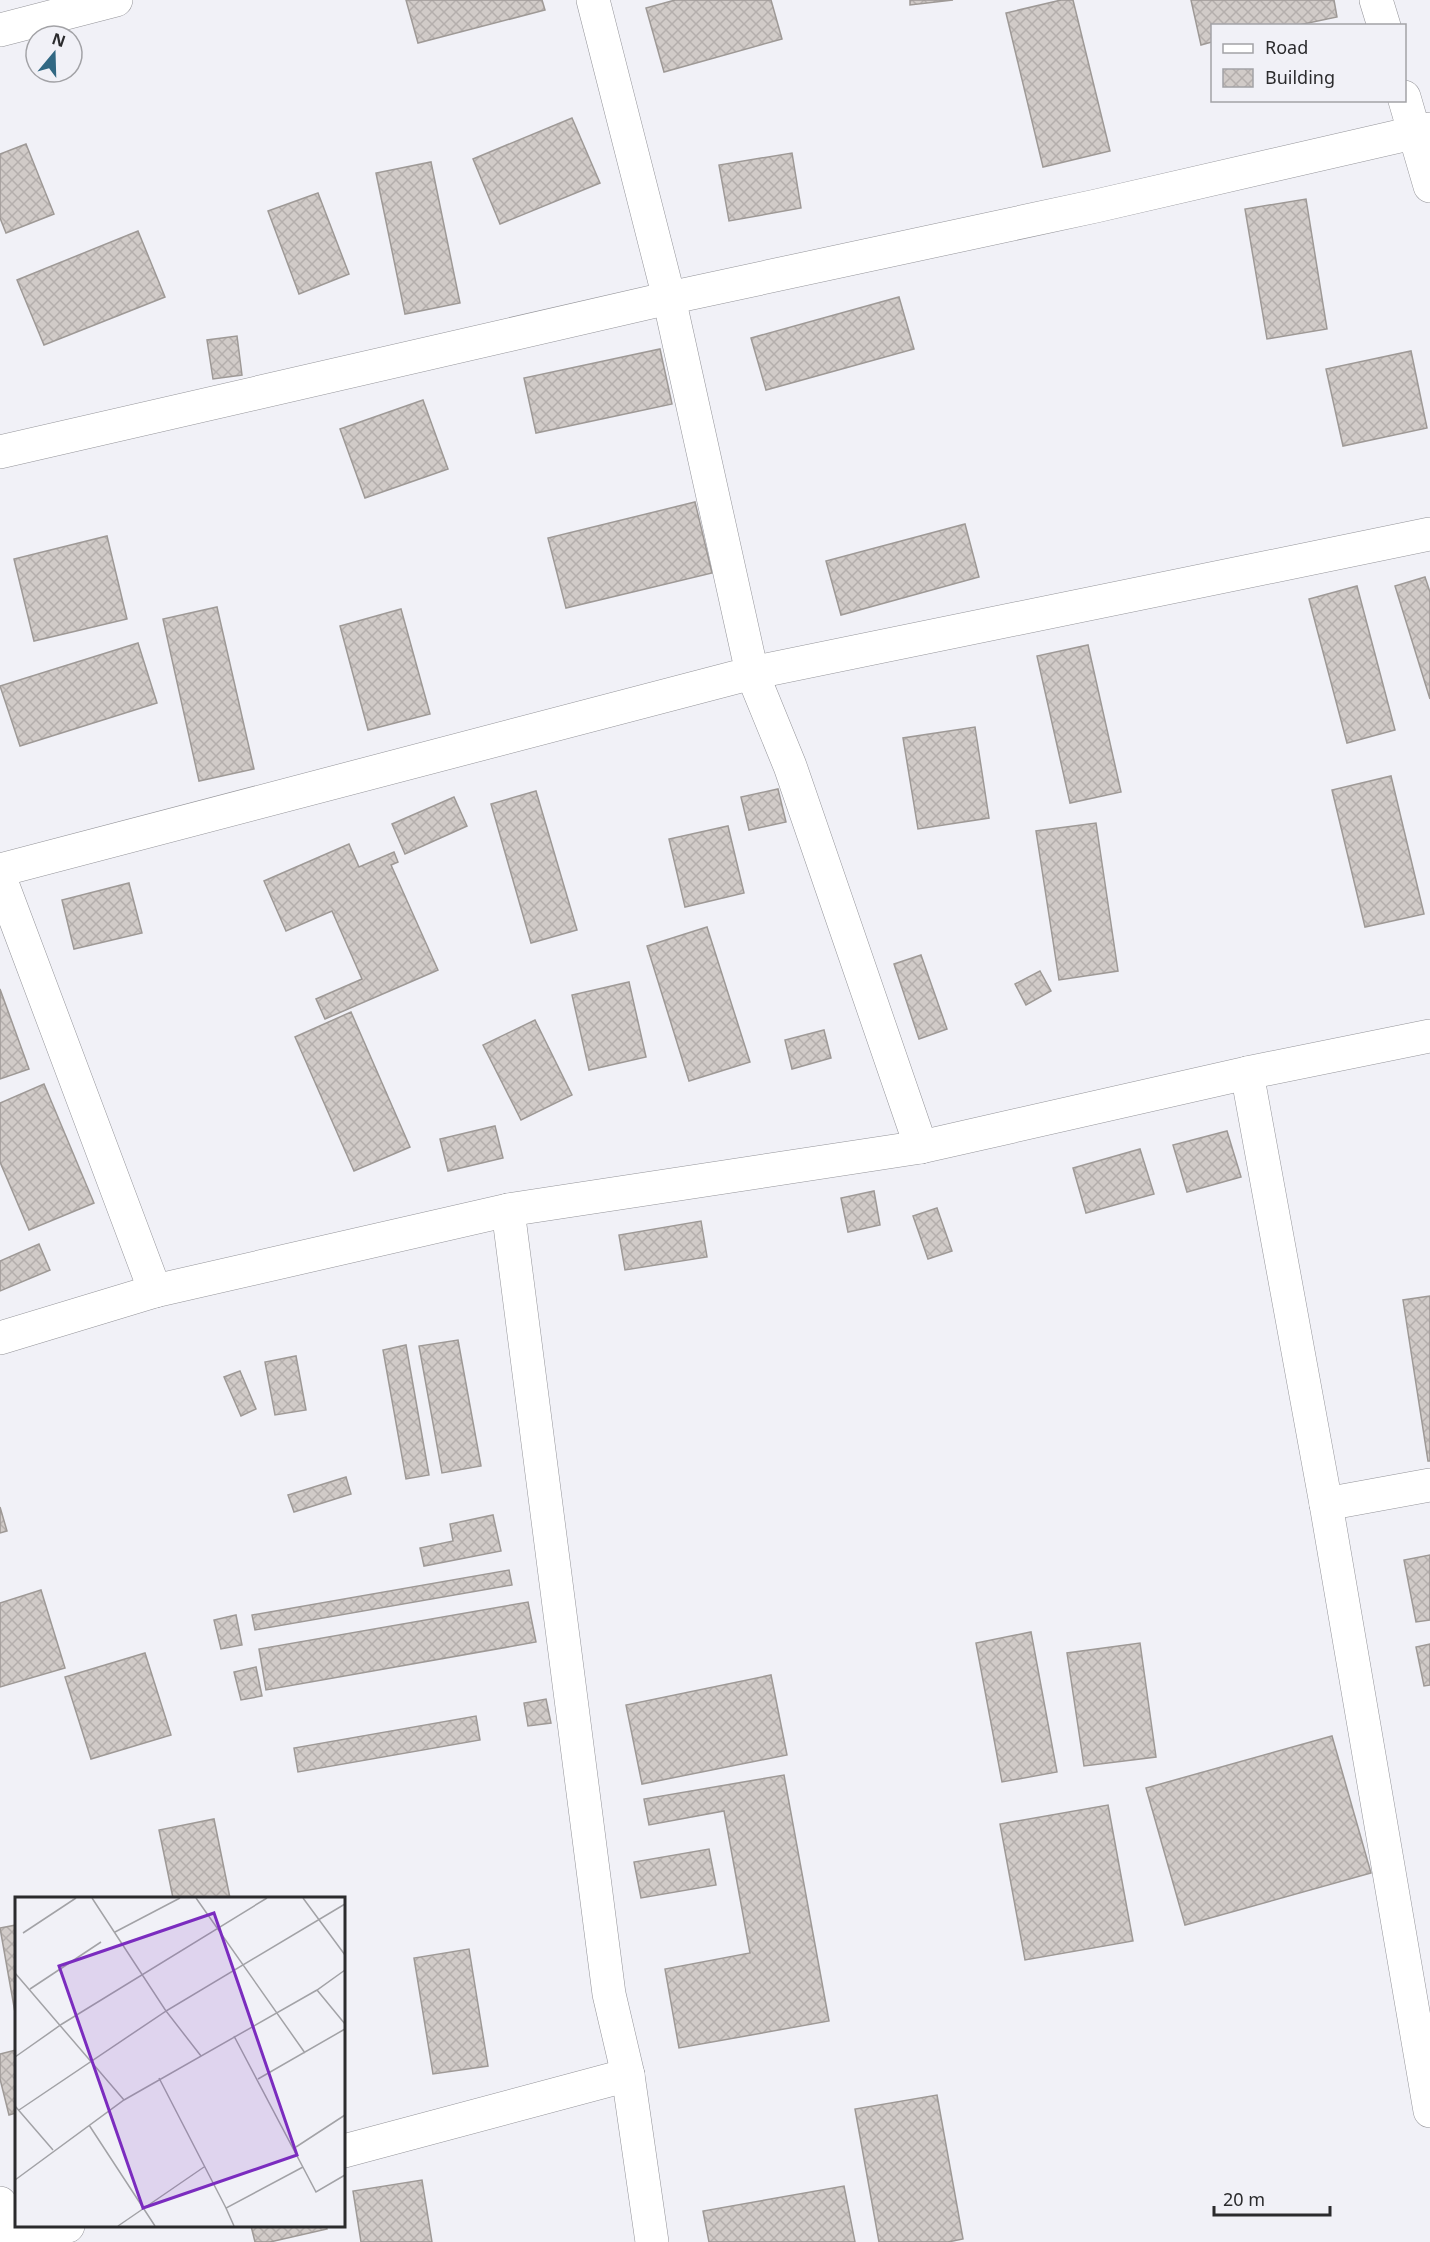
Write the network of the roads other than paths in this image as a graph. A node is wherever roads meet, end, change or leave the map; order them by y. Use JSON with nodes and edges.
{"nodes":[{"id":1,"x":116,"y":0,"type":"edge"},
{"id":2,"x":593,"y":0,"type":"edge"},
{"id":3,"x":1377,"y":0,"type":"edge"},
{"id":4,"x":1383,"y":24,"type":"edge"},
{"id":5,"x":0,"y":30,"type":"edge"},
{"id":6,"x":1406,"y":101,"type":"edge"},
{"id":7,"x":1422,"y":131,"type":"edge"},
{"id":8,"x":1430,"y":186,"type":"edge"},
{"id":9,"x":669,"y":298,"type":"junction"},
{"id":10,"x":0,"y":452,"type":"edge"},
{"id":11,"x":1430,"y":534,"type":"edge"},
{"id":12,"x":752,"y":673,"type":"junction"},
{"id":13,"x":0,"y":870,"type":"edge"},
{"id":14,"x":0,"y":878,"type":"edge"},
{"id":15,"x":1430,"y":1036,"type":"edge"},
{"id":16,"x":1247,"y":1073,"type":"junction"},
{"id":17,"x":921,"y":1147,"type":"junction"},
{"id":18,"x":508,"y":1210,"type":"junction"},
{"id":19,"x":155,"y":1292,"type":"junction"},
{"id":20,"x":0,"y":1338,"type":"edge"},
{"id":21,"x":1430,"y":1485,"type":"edge"},
{"id":22,"x":1326,"y":1504,"type":"junction"},
{"id":23,"x":628,"y":2075,"type":"junction"},
{"id":24,"x":1430,"y":2111,"type":"edge"},
{"id":25,"x":345,"y":2151,"type":"edge"},
{"id":26,"x":0,"y":2203,"type":"edge"},
{"id":27,"x":64,"y":2227,"type":"edge"},
{"id":28,"x":9,"y":2242,"type":"edge"},
{"id":29,"x":652,"y":2242,"type":"edge"}],
"edges":[{"from":1,"to":5,"type":"street"},
{"from":2,"to":9,"type":"street"},
{"from":3,"to":4,"type":"street"},
{"from":6,"to":7,"type":"street"},
{"from":7,"to":8,"type":"street"},
{"from":7,"to":9,"type":"street"},
{"from":9,"to":10,"type":"street"},
{"from":9,"to":12,"type":"street"},
{"from":11,"to":12,"type":"street"},
{"from":12,"to":13,"type":"street"},
{"from":12,"to":17,"type":"street"},
{"from":14,"to":19,"type":"street"},
{"from":15,"to":16,"type":"street"},
{"from":16,"to":17,"type":"street"},
{"from":16,"to":22,"type":"street"},
{"from":17,"to":18,"type":"street"},
{"from":18,"to":19,"type":"street"},
{"from":18,"to":23,"type":"street"},
{"from":19,"to":20,"type":"street"},
{"from":21,"to":22,"type":"street"},
{"from":22,"to":24,"type":"street"},
{"from":23,"to":25,"type":"street"},
{"from":23,"to":29,"type":"street"},
{"from":26,"to":28,"type":"street"},
{"from":27,"to":28,"type":"street"}]}
